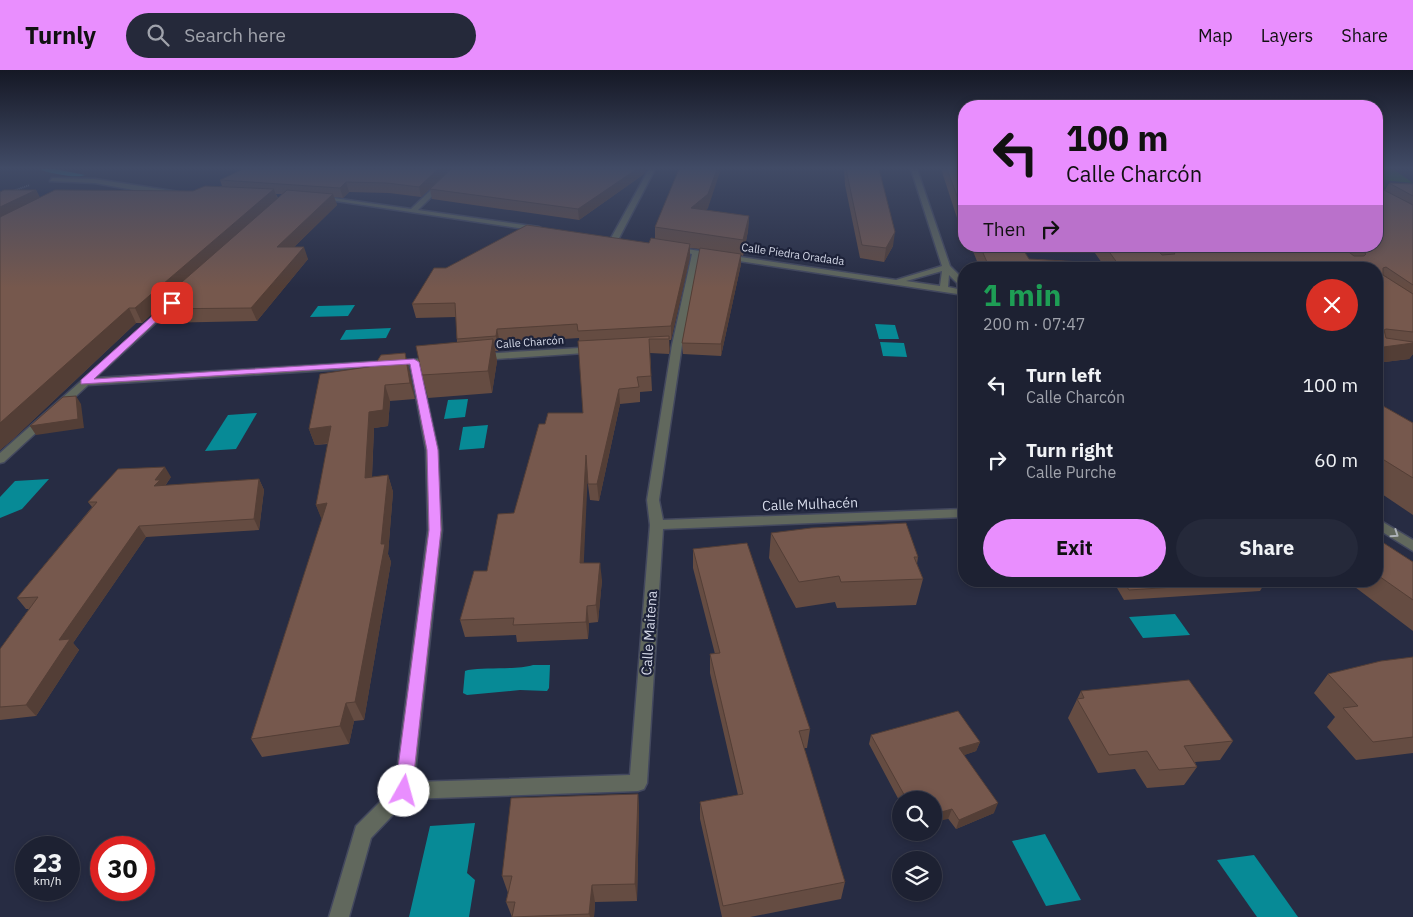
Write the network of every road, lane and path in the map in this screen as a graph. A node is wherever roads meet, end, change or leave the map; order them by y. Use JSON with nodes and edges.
{"nodes":[{"id":1,"x":393,"y":209,"type":"edge"},
{"id":2,"x":416,"y":209,"type":"edge"},
{"id":3,"x":631,"y":209,"type":"edge"},
{"id":4,"x":927,"y":209,"type":"edge"},
{"id":5,"x":413,"y":211,"type":"junction"},
{"id":6,"x":547,"y":230,"type":"edge"},
{"id":7,"x":604,"y":239,"type":"edge"},
{"id":8,"x":614,"y":240,"type":"junction"},
{"id":9,"x":623,"y":242,"type":"edge"},
{"id":10,"x":668,"y":249,"type":"edge"},
{"id":11,"x":696,"y":253,"type":"junction"},
{"id":12,"x":946,"y":267,"type":"junction"},
{"id":13,"x":958,"y":278,"type":"edge"},
{"id":14,"x":892,"y":281,"type":"junction"},
{"id":15,"x":944,"y":289,"type":"junction"},
{"id":16,"x":958,"y":291,"type":"edge"},
{"id":17,"x":172,"y":303,"type":"edge"},
{"id":18,"x":609,"y":350,"type":"edge"},
{"id":19,"x":473,"y":358,"type":"edge"},
{"id":20,"x":444,"y":360,"type":"edge"},
{"id":21,"x":414,"y":362,"type":"junction"},
{"id":22,"x":84,"y":382,"type":"junction"},
{"id":23,"x":0,"y":459,"type":"edge"},
{"id":24,"x":958,"y":513,"type":"edge"},
{"id":25,"x":657,"y":525,"type":"junction"},
{"id":26,"x":1383,"y":527,"type":"edge"},
{"id":27,"x":1413,"y":546,"type":"edge"},
{"id":28,"x":404,"y":791,"type":"junction"},
{"id":29,"x":339,"y":917,"type":"edge"}],
"edges":[{"from":1,"to":5,"type":"street"},
{"from":2,"to":5,"type":"street"},
{"from":3,"to":8,"type":"street"},
{"from":4,"to":12,"type":"street"},
{"from":5,"to":6,"type":"street"},
{"from":7,"to":8,"type":"street"},
{"from":8,"to":9,"type":"street"},
{"from":10,"to":11,"type":"street","name":"Calle Piedra Oradada"},
{"from":11,"to":14,"type":"street","name":"Calle Piedra Oradada"},
{"from":11,"to":25,"type":"street","name":"Calle Maitena"},
{"from":12,"to":13,"type":"street"},
{"from":12,"to":14,"type":"street"},
{"from":12,"to":15,"type":"street"},
{"from":14,"to":15,"type":"street","name":"Calle Piedra Oradada"},
{"from":15,"to":16,"type":"street","name":"Calle Piedra Oradada"},
{"from":17,"to":22,"type":"street"},
{"from":18,"to":19,"type":"street","name":"Calle Charcón"},
{"from":20,"to":21,"type":"street"},
{"from":21,"to":22,"type":"street"},
{"from":21,"to":28,"type":"street"},
{"from":22,"to":23,"type":"street"},
{"from":24,"to":25,"type":"street","name":"Calle Mulhacén"},
{"from":25,"to":28,"type":"street","name":"Calle Maitena"},
{"from":26,"to":27,"type":"street","one_way":true},
{"from":28,"to":29,"type":"street"}]}
